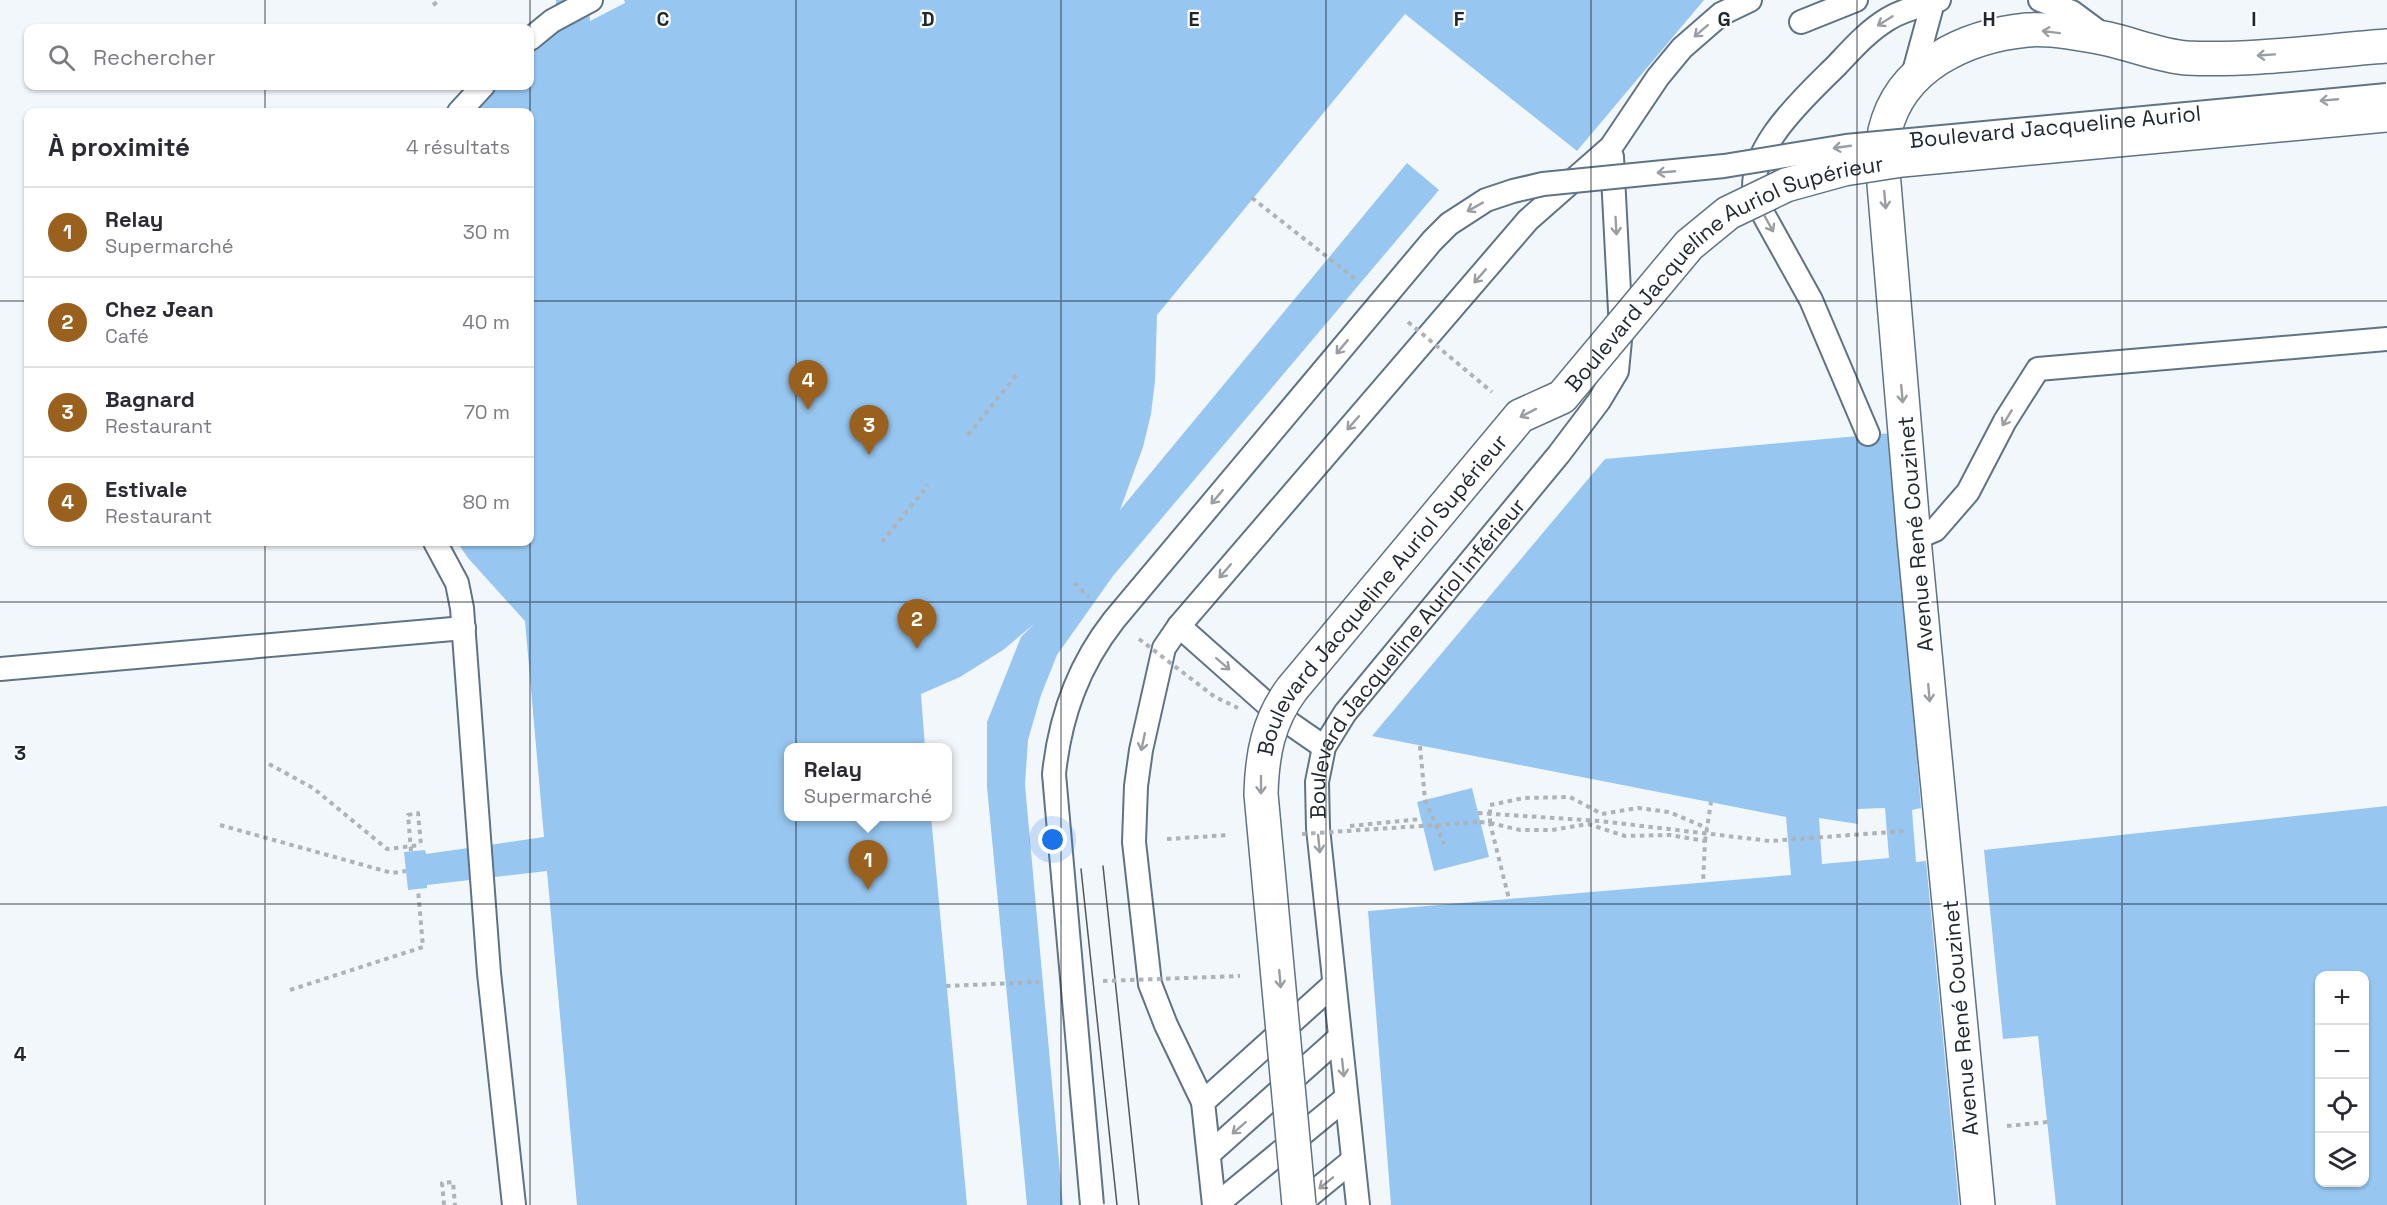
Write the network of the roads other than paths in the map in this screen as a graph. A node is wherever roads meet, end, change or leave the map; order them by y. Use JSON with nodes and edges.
{"nodes":[{"id":1,"x":591,"y":0,"type":"edge"},
{"id":2,"x":1750,"y":0,"type":"edge"},
{"id":3,"x":1856,"y":0,"type":"edge"},
{"id":4,"x":2040,"y":0,"type":"edge"},
{"id":5,"x":1936,"y":1,"type":"edge"},
{"id":6,"x":1801,"y":22,"type":"dead end"},
{"id":7,"x":534,"y":36,"type":"edge"},
{"id":8,"x":2109,"y":39,"type":"junction"},
{"id":9,"x":2387,"y":46,"type":"edge"},
{"id":10,"x":1912,"y":80,"type":"junction"},
{"id":11,"x":479,"y":90,"type":"edge"},
{"id":12,"x":2387,"y":95,"type":"edge"},
{"id":13,"x":463,"y":108,"type":"edge"},
{"id":14,"x":2387,"y":115,"type":"edge"},
{"id":15,"x":1611,"y":147,"type":"junction"},
{"id":16,"x":2387,"y":339,"type":"edge"},
{"id":17,"x":1868,"y":434,"type":"dead end"},
{"id":18,"x":1914,"y":539,"type":"junction"},
{"id":19,"x":437,"y":546,"type":"edge"},
{"id":20,"x":1179,"y":626,"type":"junction"},
{"id":21,"x":464,"y":628,"type":"junction"},
{"id":22,"x":0,"y":669,"type":"edge"},
{"id":23,"x":1324,"y":747,"type":"junction"},
{"id":24,"x":1334,"y":984,"type":"junction"},
{"id":25,"x":1339,"y":1038,"type":"junction"},
{"id":26,"x":1346,"y":1098,"type":"junction"},
{"id":27,"x":1203,"y":1102,"type":"junction"},
{"id":28,"x":1209,"y":1154,"type":"junction"},
{"id":29,"x":1353,"y":1160,"type":"junction"},
{"id":30,"x":514,"y":1205,"type":"edge"},
{"id":31,"x":1092,"y":1205,"type":"edge"},
{"id":32,"x":1215,"y":1205,"type":"edge"},
{"id":33,"x":1299,"y":1205,"type":"edge"},
{"id":34,"x":1358,"y":1205,"type":"edge"},
{"id":35,"x":1978,"y":1205,"type":"edge"}],
"edges":[{"from":1,"to":7,"type":"lane"},
{"from":2,"to":15,"type":"lane","one_way":true},
{"from":3,"to":6,"type":"lane"},
{"from":4,"to":8,"type":"lane"},
{"from":5,"to":10,"type":"lane"},
{"from":5,"to":17,"type":"lane","one_way":true},
{"from":9,"to":8,"type":"main road","one_way":true},
{"from":8,"to":10,"type":"main road","name":"Avenue René Couzinet","one_way":true},
{"from":10,"to":18,"type":"main road","name":"Avenue René Couzinet","one_way":true},
{"from":11,"to":13,"type":"lane"},
{"from":12,"to":31,"type":"lane","name":"Boulevard Jacqueline Auriol","one_way":true,"bridge":true},
{"from":14,"to":33,"type":"main road","name":"Boulevard Jacqueline Auriol Supérieur","one_way":true,"bridge":true},
{"from":15,"to":20,"type":"lane","one_way":true},
{"from":15,"to":23,"type":"lane","name":"Boulevard Jacqueline Auriol inférieur","one_way":true},
{"from":16,"to":18,"type":"lane","one_way":true},
{"from":18,"to":35,"type":"main road","name":"Avenue René Couzinet","one_way":true},
{"from":19,"to":21,"type":"lane"},
{"from":20,"to":23,"type":"lane","one_way":true},
{"from":20,"to":27,"type":"lane","one_way":true},
{"from":21,"to":22,"type":"lane"},
{"from":21,"to":30,"type":"lane"},
{"from":23,"to":24,"type":"lane","name":"Boulevard Jacqueline Auriol inférieur","one_way":true},
{"from":24,"to":25,"type":"lane","name":"Boulevard Jacqueline Auriol inférieur"},
{"from":24,"to":27,"type":"lane"},
{"from":25,"to":26,"type":"lane","name":"Boulevard Jacqueline Auriol inférieur","one_way":true},
{"from":25,"to":28,"type":"lane","one_way":true},
{"from":26,"to":29,"type":"lane","name":"Boulevard Jacqueline Auriol inférieur"},
{"from":26,"to":32,"type":"lane"},
{"from":27,"to":28,"type":"lane"},
{"from":28,"to":32,"type":"lane"},
{"from":29,"to":33,"type":"lane","one_way":true},
{"from":29,"to":34,"type":"lane","name":"Boulevard Jacqueline Auriol inférieur"}]}
